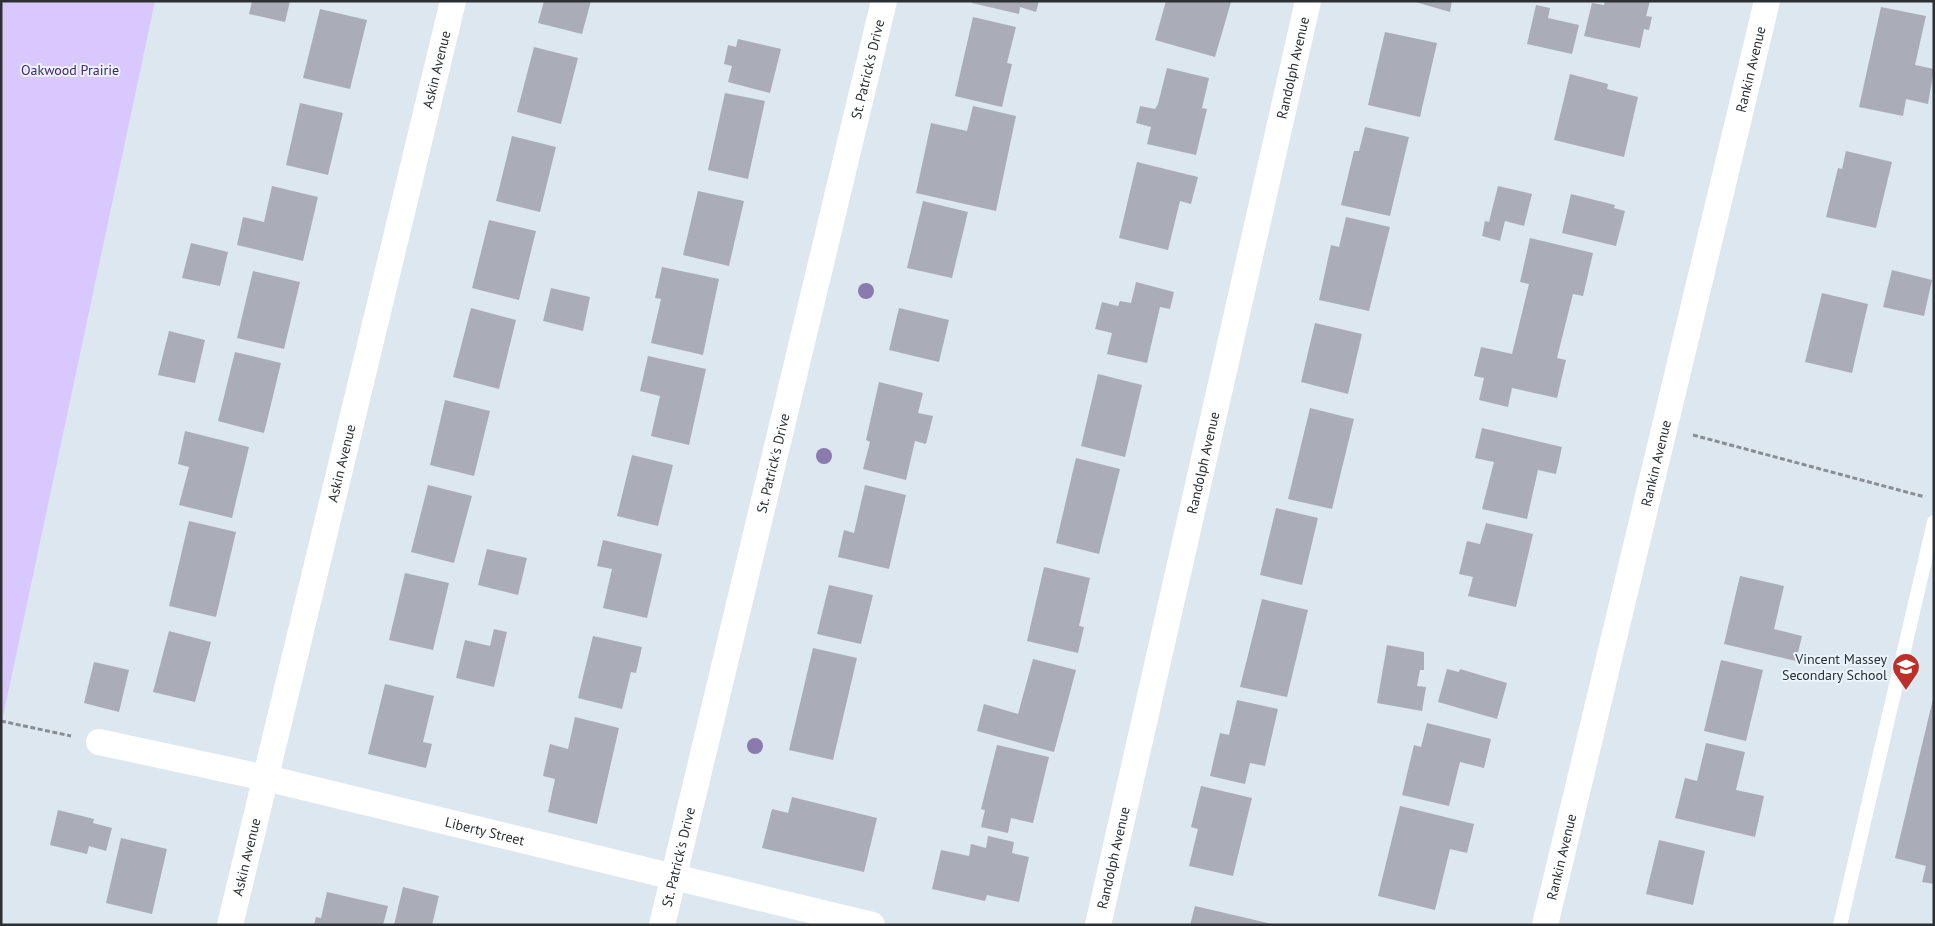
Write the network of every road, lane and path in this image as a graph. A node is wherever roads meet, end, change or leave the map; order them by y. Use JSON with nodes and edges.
{"nodes":[{"id":1,"x":453,"y":1,"type":"edge"},
{"id":2,"x":884,"y":1,"type":"edge"},
{"id":3,"x":1308,"y":1,"type":"edge"},
{"id":4,"x":1767,"y":1,"type":"edge"},
{"id":5,"x":1693,"y":434,"type":"dead end"},
{"id":6,"x":1925,"y":497,"type":"dead end"},
{"id":7,"x":1934,"y":522,"type":"edge"},
{"id":8,"x":1,"y":721,"type":"edge"},
{"id":9,"x":99,"y":742,"type":"joint"},
{"id":10,"x":266,"y":778,"type":"junction"},
{"id":11,"x":673,"y":877,"type":"junction"},
{"id":12,"x":230,"y":925,"type":"edge"},
{"id":13,"x":662,"y":925,"type":"edge"},
{"id":14,"x":872,"y":925,"type":"edge"},
{"id":15,"x":1098,"y":925,"type":"edge"},
{"id":16,"x":1545,"y":925,"type":"edge"},
{"id":17,"x":1840,"y":925,"type":"edge"}],
"edges":[{"from":1,"to":10,"type":"street","name":"Askin Avenue"},
{"from":2,"to":11,"type":"street","name":"St. Patrick's Drive"},
{"from":3,"to":15,"type":"street","name":"Randolph Avenue"},
{"from":4,"to":16,"type":"street","name":"Rankin Avenue"},
{"from":5,"to":6,"type":"path"},
{"from":7,"to":17,"type":"lane"},
{"from":8,"to":9,"type":"path"},
{"from":9,"to":10,"type":"street","name":"Liberty Street"},
{"from":10,"to":11,"type":"street","name":"Liberty Street"},
{"from":10,"to":12,"type":"street","name":"Askin Avenue"},
{"from":11,"to":13,"type":"street","name":"St. Patrick's Drive"},
{"from":11,"to":14,"type":"street","name":"Liberty Street"}]}
